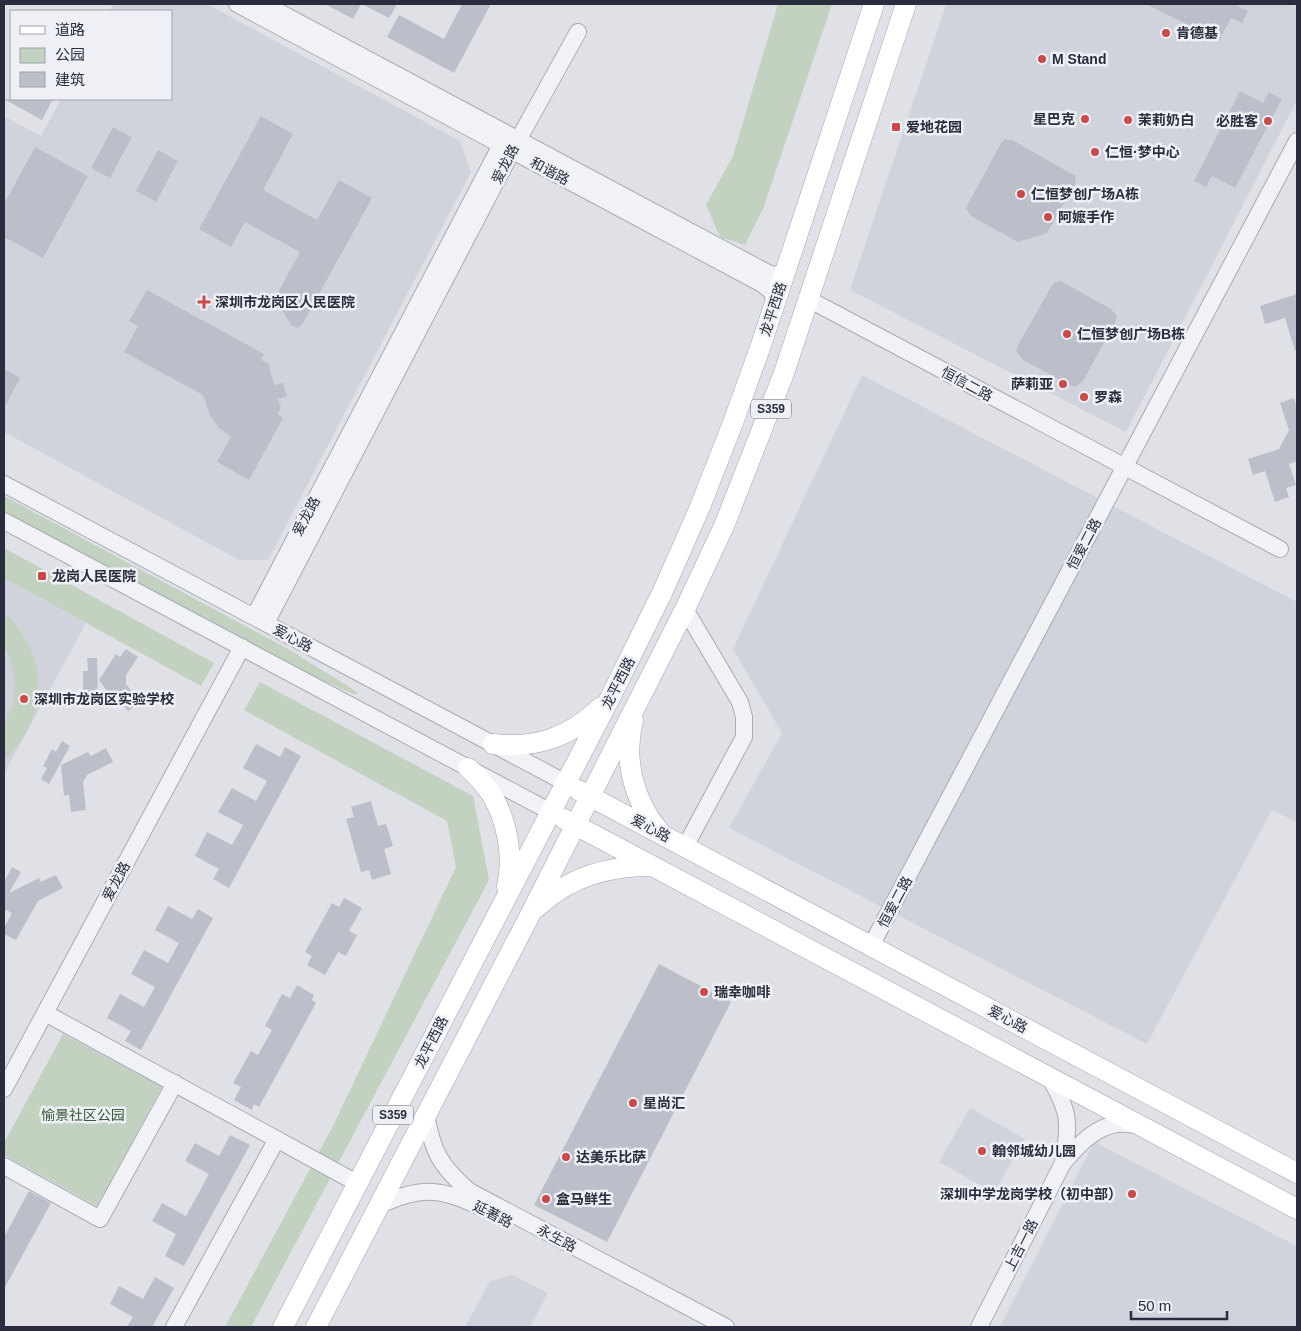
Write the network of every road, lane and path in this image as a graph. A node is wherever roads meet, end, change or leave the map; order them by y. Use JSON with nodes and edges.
{"nodes":[{"id":1,"x":264,"y":4,"type":"edge"},
{"id":2,"x":874,"y":4,"type":"edge"},
{"id":3,"x":906,"y":4,"type":"edge"},
{"id":4,"x":244,"y":5,"type":"edge"},
{"id":5,"x":578,"y":32,"type":"dead end"},
{"id":6,"x":1297,"y":142,"type":"edge"},
{"id":7,"x":511,"y":145,"type":"junction"},
{"id":8,"x":1290,"y":172,"type":"edge"},
{"id":9,"x":786,"y":270,"type":"junction"},
{"id":10,"x":810,"y":300,"type":"junction"},
{"id":11,"x":775,"y":303,"type":"junction"},
{"id":12,"x":1125,"y":467,"type":"junction"},
{"id":13,"x":4,"y":484,"type":"edge"},
{"id":14,"x":4,"y":520,"type":"edge"},
{"id":15,"x":1280,"y":549,"type":"dead end"},
{"id":16,"x":685,"y":609,"type":"junction"},
{"id":17,"x":260,"y":620,"type":"junction"},
{"id":18,"x":242,"y":647,"type":"junction"},
{"id":19,"x":610,"y":698,"type":"junction"},
{"id":20,"x":638,"y":701,"type":"junction"},
{"id":21,"x":493,"y":744,"type":"junction"},
{"id":22,"x":468,"y":768,"type":"junction"},
{"id":23,"x":566,"y":783,"type":"junction"},
{"id":24,"x":590,"y":796,"type":"junction"},
{"id":25,"x":551,"y":812,"type":"junction"},
{"id":26,"x":575,"y":824,"type":"junction"},
{"id":27,"x":654,"y":829,"type":"junction"},
{"id":28,"x":685,"y":847,"type":"junction"},
{"id":29,"x":631,"y":855,"type":"junction"},
{"id":30,"x":651,"y":866,"type":"junction"},
{"id":31,"x":503,"y":903,"type":"junction"},
{"id":32,"x":530,"y":915,"type":"junction"},
{"id":33,"x":871,"y":946,"type":"junction"},
{"id":34,"x":45,"y":1012,"type":"junction"},
{"id":35,"x":1049,"y":1077,"type":"junction"},
{"id":36,"x":175,"y":1084,"type":"junction"},
{"id":37,"x":4,"y":1088,"type":"edge"},
{"id":38,"x":426,"y":1113,"type":"junction"},
{"id":39,"x":1140,"y":1125,"type":"junction"},
{"id":40,"x":277,"y":1139,"type":"junction"},
{"id":41,"x":1063,"y":1163,"type":"junction"},
{"id":42,"x":4,"y":1166,"type":"edge"},
{"id":43,"x":1297,"y":1173,"type":"edge"},
{"id":44,"x":357,"y":1183,"type":"junction"},
{"id":45,"x":378,"y":1206,"type":"junction"},
{"id":46,"x":1297,"y":1209,"type":"edge"},
{"id":47,"x":174,"y":1327,"type":"edge"},
{"id":48,"x":283,"y":1327,"type":"edge"},
{"id":49,"x":316,"y":1327,"type":"edge"},
{"id":50,"x":707,"y":1327,"type":"edge"},
{"id":51,"x":726,"y":1327,"type":"edge"},
{"id":52,"x":979,"y":1327,"type":"edge"}],
"edges":[{"from":1,"to":7,"type":"street","name":"和谐路"},
{"from":2,"to":9,"type":"main road","name":"龙平西路","number":"S359"},
{"from":3,"to":10,"type":"main road","name":"龙平西路","number":"S359"},
{"from":4,"to":7,"type":"street","name":"和谐路"},
{"from":5,"to":7,"type":"street","name":"爱龙路"},
{"from":6,"to":8,"type":"street","name":"恒爱二路"},
{"from":7,"to":9,"type":"street","name":"和谐路"},
{"from":7,"to":11,"type":"street","name":"和谐路"},
{"from":7,"to":17,"type":"street","name":"爱龙路"},
{"from":8,"to":12,"type":"street","name":"恒爱二路"},
{"from":9,"to":11,"type":"main road","name":"龙平西路","number":"S359"},
{"from":10,"to":12,"type":"street","name":"恒信二路"},
{"from":10,"to":16,"type":"main road","name":"龙平西路","number":"S359"},
{"from":11,"to":19,"type":"main road","name":"龙平西路","number":"S359"},
{"from":12,"to":15,"type":"street","name":"恒信二路"},
{"from":12,"to":33,"type":"street","name":"恒爱二路"},
{"from":13,"to":17,"type":"street","name":"爱心路"},
{"from":14,"to":18,"type":"street"},
{"from":16,"to":20,"type":"main road","name":"龙平西路","number":"S359"},
{"from":16,"to":28,"type":"street"},
{"from":17,"to":21,"type":"street","name":"爱心路"},
{"from":18,"to":22,"type":"street"},
{"from":18,"to":34,"type":"street","name":"爱龙路"},
{"from":19,"to":21,"type":"main road"},
{"from":19,"to":23,"type":"main road","name":"龙平西路","number":"S359"},
{"from":20,"to":24,"type":"main road","name":"龙平西路","number":"S359"},
{"from":20,"to":27,"type":"main road"},
{"from":21,"to":23,"type":"street","name":"爱心路"},
{"from":22,"to":25,"type":"street"},
{"from":22,"to":31,"type":"main road"},
{"from":23,"to":24,"type":"main road","name":"爱心路"},
{"from":23,"to":25,"type":"main road","name":"龙平西路","number":"S359"},
{"from":24,"to":26,"type":"main road","name":"龙平西路","number":"S359"},
{"from":24,"to":27,"type":"main road","name":"爱心路"},
{"from":25,"to":26,"type":"main road"},
{"from":25,"to":31,"type":"main road","name":"龙平西路","number":"S359"},
{"from":26,"to":29,"type":"main road"},
{"from":26,"to":32,"type":"main road","name":"龙平西路","number":"S359"},
{"from":27,"to":28,"type":"main road","name":"爱心路"},
{"from":27,"to":29,"type":"main road"},
{"from":28,"to":33,"type":"main road","name":"爱心路"},
{"from":29,"to":30,"type":"main road"},
{"from":30,"to":32,"type":"main road"},
{"from":30,"to":35,"type":"main road"},
{"from":31,"to":44,"type":"main road","name":"龙平西路","number":"S359"},
{"from":32,"to":38,"type":"main road","name":"龙平西路","number":"S359"},
{"from":33,"to":43,"type":"main road","name":"爱心路"},
{"from":34,"to":36,"type":"street"},
{"from":34,"to":37,"type":"street","name":"爱龙路"},
{"from":35,"to":39,"type":"main road"},
{"from":35,"to":41,"type":"street","name":"上吉一路"},
{"from":36,"to":40,"type":"street"},
{"from":36,"to":42,"type":"street"},
{"from":38,"to":45,"type":"main road","name":"龙平西路","number":"S359"},
{"from":38,"to":51,"type":"street","name":"永生路"},
{"from":39,"to":41,"type":"street","name":"上吉一路"},
{"from":39,"to":46,"type":"main road"},
{"from":40,"to":44,"type":"street"},
{"from":40,"to":47,"type":"street"},
{"from":41,"to":52,"type":"street","name":"上吉一路"},
{"from":44,"to":48,"type":"main road","name":"龙平西路","number":"S359"},
{"from":45,"to":49,"type":"main road","name":"龙平西路","number":"S359"},
{"from":45,"to":50,"type":"street","name":"延著路"}]}
